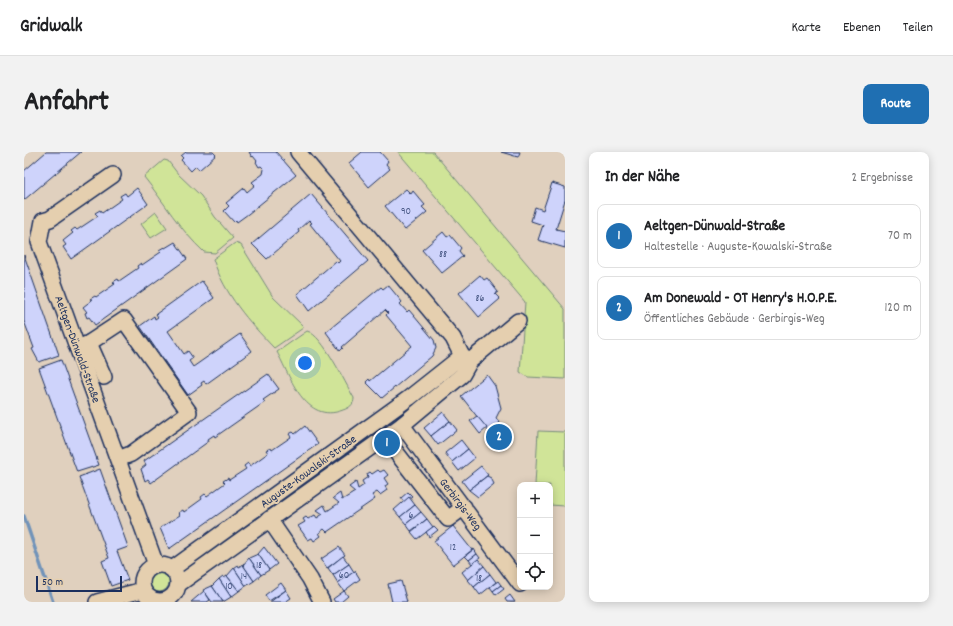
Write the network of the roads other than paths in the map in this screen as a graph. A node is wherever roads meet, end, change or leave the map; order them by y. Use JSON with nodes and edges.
{"nodes":[{"id":1,"x":298,"y":152,"type":"edge"},
{"id":2,"x":113,"y":175,"type":"dead end"},
{"id":3,"x":518,"y":321,"type":"dead end"},
{"id":4,"x":83,"y":345,"type":"junction"},
{"id":5,"x":466,"y":358,"type":"junction"},
{"id":6,"x":104,"y":377,"type":"dead end"},
{"id":7,"x":402,"y":425,"type":"junction"},
{"id":8,"x":396,"y":452,"type":"dead end"},
{"id":9,"x":118,"y":459,"type":"junction"},
{"id":10,"x":440,"y":474,"type":"junction"},
{"id":11,"x":423,"y":487,"type":"junction"},
{"id":12,"x":464,"y":507,"type":"junction"},
{"id":13,"x":269,"y":520,"type":"junction"},
{"id":14,"x":156,"y":565,"type":"junction"},
{"id":15,"x":172,"y":569,"type":"junction"},
{"id":16,"x":517,"y":579,"type":"edge"},
{"id":17,"x":179,"y":584,"type":"junction"},
{"id":18,"x":143,"y":590,"type":"junction"},
{"id":19,"x":168,"y":601,"type":"edge"},
{"id":20,"x":97,"y":602,"type":"edge"},
{"id":21,"x":322,"y":602,"type":"edge"}],
"edges":[{"from":1,"to":5,"type":"street"},
{"from":2,"to":4,"type":"street","name":"Aeltgen-Dünwald-Straße"},
{"from":3,"to":5,"type":"street"},
{"from":4,"to":6,"type":"street"},
{"from":4,"to":9,"type":"street","name":"Aeltgen-Dünwald-Straße"},
{"from":4,"to":9,"type":"street"},
{"from":5,"to":7,"type":"street","name":"Auguste-Kowalski-Straße"},
{"from":5,"to":15,"type":"street","name":"Auguste-Kowalski-Straße"},
{"from":7,"to":10,"type":"street","name":"Gerbirgis-Weg"},
{"from":7,"to":13,"type":"street","name":"Auguste-Kowalski-Straße"},
{"from":8,"to":11,"type":"street"},
{"from":9,"to":14,"type":"street","name":"Aeltgen-Dünwald-Straße"},
{"from":10,"to":11,"type":"street"},
{"from":10,"to":12,"type":"street","name":"Gerbirgis-Weg"},
{"from":11,"to":12,"type":"street"},
{"from":12,"to":16,"type":"street","name":"Gerbirgis-Weg"},
{"from":13,"to":17,"type":"street","name":"Auguste-Kowalski-Straße"},
{"from":13,"to":21,"type":"street","name":"Auguste-Kowalski-Straße"},
{"from":14,"to":15,"type":"street"},
{"from":14,"to":18,"type":"street"},
{"from":15,"to":17,"type":"street"},
{"from":17,"to":19,"type":"street","name":"Auguste-Kowalski-Straße"},
{"from":18,"to":19,"type":"street","name":"Auguste-Kowalski-Straße"},
{"from":18,"to":20,"type":"street"}]}
